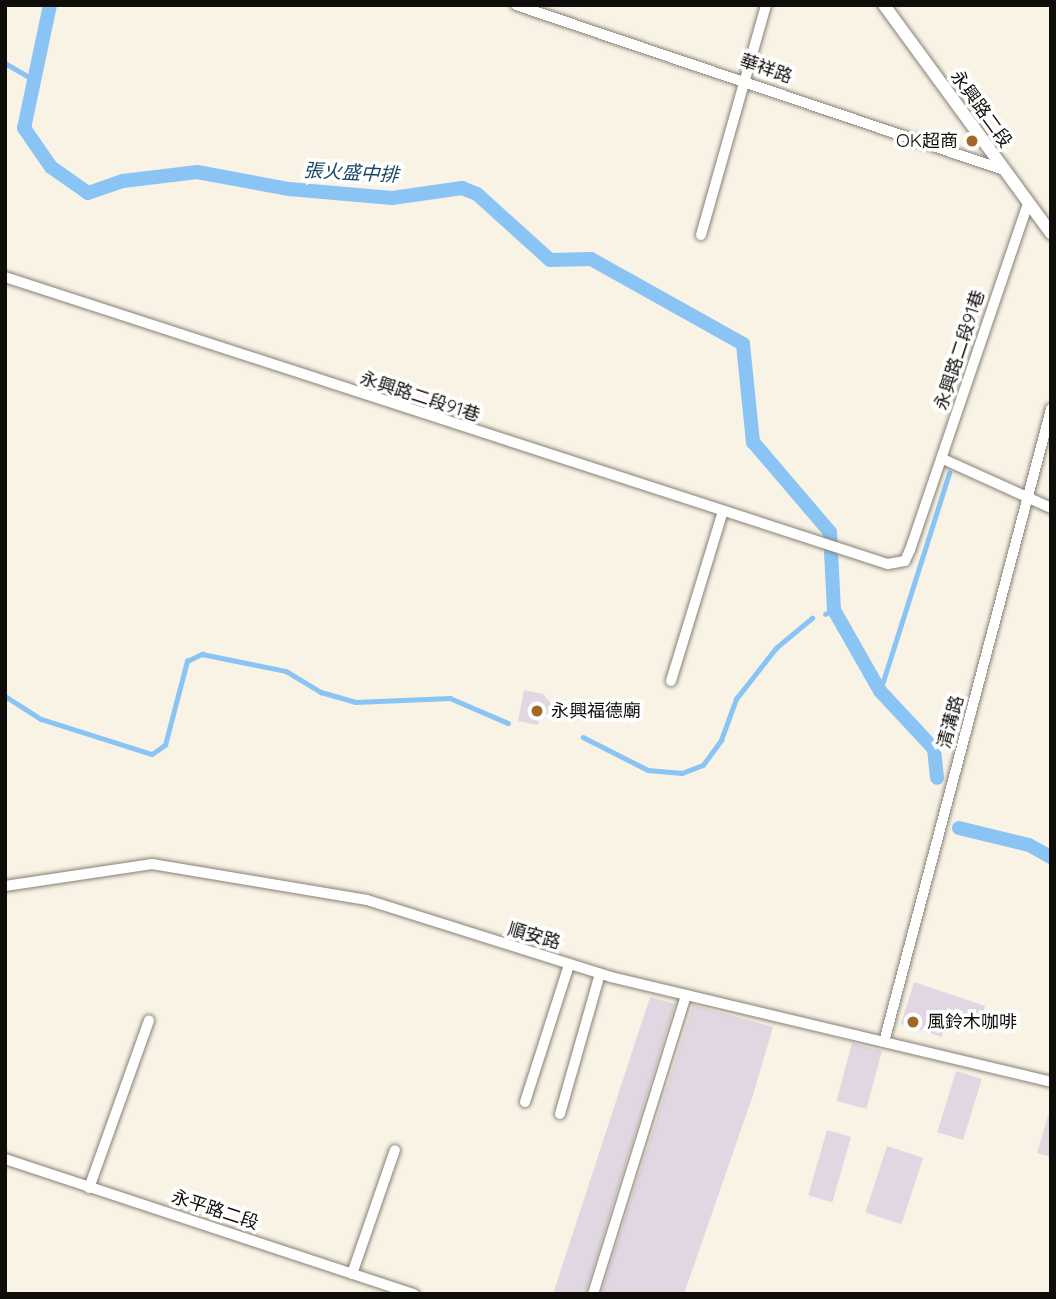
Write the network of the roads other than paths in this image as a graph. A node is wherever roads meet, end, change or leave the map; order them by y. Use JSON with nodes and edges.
{"nodes":[{"id":1,"x":516,"y":5,"type":"edge"},
{"id":2,"x":766,"y":5,"type":"edge"},
{"id":3,"x":884,"y":5,"type":"edge"},
{"id":4,"x":744,"y":79,"type":"junction"},
{"id":5,"x":1004,"y":170,"type":"junction"},
{"id":6,"x":1028,"y":203,"type":"junction"},
{"id":7,"x":1051,"y":233,"type":"edge"},
{"id":8,"x":701,"y":235,"type":"dead end"},
{"id":9,"x":5,"y":277,"type":"edge"},
{"id":10,"x":1051,"y":409,"type":"edge"},
{"id":11,"x":943,"y":459,"type":"junction"},
{"id":12,"x":1030,"y":496,"type":"junction"},
{"id":13,"x":1051,"y":508,"type":"edge"},
{"id":14,"x":722,"y":514,"type":"junction"},
{"id":15,"x":671,"y":681,"type":"dead end"},
{"id":16,"x":5,"y":886,"type":"edge"},
{"id":17,"x":569,"y":965,"type":"junction"},
{"id":18,"x":600,"y":974,"type":"junction"},
{"id":19,"x":686,"y":995,"type":"junction"},
{"id":20,"x":149,"y":1020,"type":"dead end"},
{"id":21,"x":884,"y":1042,"type":"junction"},
{"id":22,"x":1051,"y":1082,"type":"edge"},
{"id":23,"x":526,"y":1102,"type":"dead end"},
{"id":24,"x":560,"y":1114,"type":"dead end"},
{"id":25,"x":395,"y":1150,"type":"dead end"},
{"id":26,"x":5,"y":1159,"type":"edge"},
{"id":27,"x":89,"y":1188,"type":"junction"},
{"id":28,"x":352,"y":1274,"type":"junction"},
{"id":29,"x":414,"y":1294,"type":"edge"},
{"id":30,"x":593,"y":1294,"type":"edge"}],
"edges":[{"from":1,"to":4,"type":"street","name":"華祥路"},
{"from":2,"to":4,"type":"street"},
{"from":3,"to":5,"type":"street","name":"永興路二段"},
{"from":4,"to":5,"type":"street","name":"華祥路"},
{"from":4,"to":8,"type":"street"},
{"from":5,"to":6,"type":"street","name":"永興路二段"},
{"from":6,"to":7,"type":"street","name":"永興路二段"},
{"from":6,"to":11,"type":"street","name":"永興路二段91巷"},
{"from":9,"to":14,"type":"street","name":"永興路二段91巷"},
{"from":10,"to":12,"type":"street","name":"清溝路"},
{"from":11,"to":12,"type":"street"},
{"from":11,"to":14,"type":"street","name":"永興路二段91巷"},
{"from":12,"to":13,"type":"street"},
{"from":12,"to":21,"type":"street","name":"清溝路"},
{"from":14,"to":15,"type":"street"},
{"from":16,"to":17,"type":"street","name":"順安路"},
{"from":17,"to":18,"type":"street","name":"順安路"},
{"from":17,"to":23,"type":"street"},
{"from":18,"to":19,"type":"street","name":"順安路"},
{"from":18,"to":24,"type":"street"},
{"from":19,"to":21,"type":"street","name":"順安路"},
{"from":19,"to":30,"type":"street"},
{"from":20,"to":27,"type":"street"},
{"from":21,"to":22,"type":"street","name":"順安路"},
{"from":25,"to":28,"type":"street"},
{"from":26,"to":27,"type":"street","name":"永平路二段"},
{"from":27,"to":28,"type":"street","name":"永平路二段"},
{"from":28,"to":29,"type":"street","name":"永平路二段"}]}
